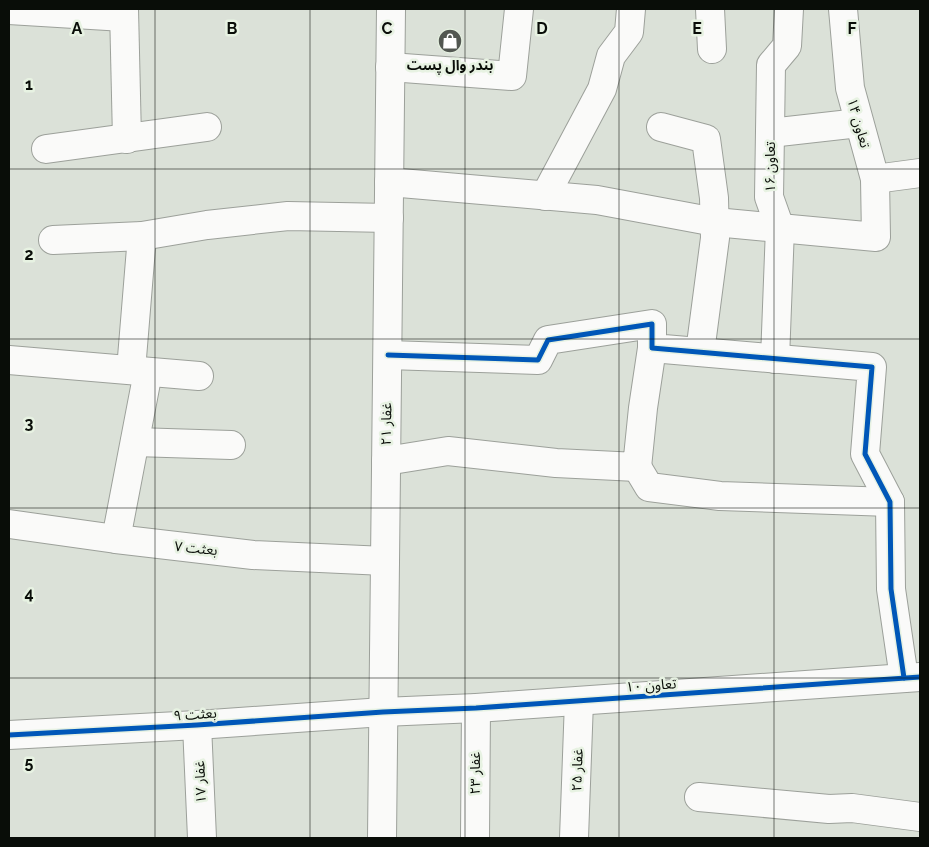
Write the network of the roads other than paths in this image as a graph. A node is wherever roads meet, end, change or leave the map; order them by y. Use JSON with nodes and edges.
{"nodes":[{"id":1,"x":391,"y":9,"type":"edge"},
{"id":2,"x":519,"y":9,"type":"edge"},
{"id":3,"x":631,"y":9,"type":"edge"},
{"id":4,"x":710,"y":9,"type":"edge"},
{"id":5,"x":789,"y":9,"type":"edge"},
{"id":6,"x":844,"y":9,"type":"edge"},
{"id":7,"x":9,"y":10,"type":"edge"},
{"id":8,"x":124,"y":13,"type":"edge"},
{"id":9,"x":712,"y":48,"type":"dead end"},
{"id":10,"x":390,"y":67,"type":"junction"},
{"id":11,"x":859,"y":123,"type":"junction"},
{"id":12,"x":207,"y":127,"type":"dead end"},
{"id":13,"x":661,"y":127,"type":"dead end"},
{"id":14,"x":770,"y":133,"type":"junction"},
{"id":15,"x":127,"y":139,"type":"junction"},
{"id":16,"x":46,"y":148,"type":"dead end"},
{"id":17,"x":920,"y":173,"type":"edge"},
{"id":18,"x":875,"y":179,"type":"junction"},
{"id":19,"x":389,"y":182,"type":"junction"},
{"id":20,"x":545,"y":196,"type":"junction"},
{"id":21,"x":389,"y":218,"type":"junction"},
{"id":22,"x":715,"y":222,"type":"junction"},
{"id":23,"x":780,"y":228,"type":"junction"},
{"id":24,"x":142,"y":236,"type":"junction"},
{"id":25,"x":53,"y":240,"type":"dead end"},
{"id":26,"x":652,"y":348,"type":"junction"},
{"id":27,"x":700,"y":352,"type":"junction"},
{"id":28,"x":388,"y":355,"type":"junction"},
{"id":29,"x":775,"y":359,"type":"junction"},
{"id":30,"x":9,"y":360,"type":"edge"},
{"id":31,"x":140,"y":371,"type":"junction"},
{"id":32,"x":199,"y":376,"type":"dead end"},
{"id":33,"x":135,"y":442,"type":"junction"},
{"id":34,"x":231,"y":445,"type":"dead end"},
{"id":35,"x":386,"y":461,"type":"junction"},
{"id":36,"x":637,"y":467,"type":"junction"},
{"id":37,"x":890,"y":502,"type":"junction"},
{"id":38,"x":9,"y":524,"type":"edge"},
{"id":39,"x":116,"y":539,"type":"junction"},
{"id":40,"x":385,"y":561,"type":"junction"},
{"id":41,"x":912,"y":678,"type":"edge"},
{"id":42,"x":580,"y":701,"type":"junction"},
{"id":43,"x":476,"y":708,"type":"junction"},
{"id":44,"x":383,"y":712,"type":"junction"},
{"id":45,"x":197,"y":725,"type":"junction"},
{"id":46,"x":9,"y":735,"type":"edge"},
{"id":47,"x":699,"y":797,"type":"dead end"},
{"id":48,"x":920,"y":817,"type":"edge"},
{"id":49,"x":202,"y":838,"type":"edge"},
{"id":50,"x":382,"y":838,"type":"edge"},
{"id":51,"x":475,"y":838,"type":"edge"},
{"id":52,"x":574,"y":838,"type":"edge"}],
"edges":[{"from":1,"to":10,"type":"street","name":"غفار ۲۱"},
{"from":2,"to":10,"type":"street"},
{"from":3,"to":20,"type":"street"},
{"from":4,"to":9,"type":"street"},
{"from":5,"to":14,"type":"street","name":"تعاون ۱۶"},
{"from":6,"to":11,"type":"street","name":"تعاون ۱۴"},
{"from":7,"to":8,"type":"street"},
{"from":8,"to":15,"type":"street"},
{"from":10,"to":19,"type":"street","name":"غفار ۲۱"},
{"from":11,"to":14,"type":"street"},
{"from":11,"to":18,"type":"street","name":"تعاون ۱۴"},
{"from":12,"to":15,"type":"street"},
{"from":13,"to":22,"type":"street"},
{"from":14,"to":23,"type":"street","name":"تعاون ۱۶"},
{"from":15,"to":16,"type":"street"},
{"from":17,"to":18,"type":"street"},
{"from":18,"to":23,"type":"street","name":"تعاون ۱۴"},
{"from":19,"to":20,"type":"street"},
{"from":19,"to":21,"type":"street","name":"غفار ۲۱"},
{"from":20,"to":22,"type":"street"},
{"from":21,"to":24,"type":"street"},
{"from":21,"to":28,"type":"street","name":"غفار ۲۱"},
{"from":22,"to":23,"type":"street"},
{"from":22,"to":27,"type":"street"},
{"from":23,"to":29,"type":"street","name":"تعاون ۱۶"},
{"from":24,"to":25,"type":"street"},
{"from":24,"to":31,"type":"street"},
{"from":26,"to":27,"type":"street"},
{"from":26,"to":28,"type":"street"},
{"from":26,"to":36,"type":"street"},
{"from":27,"to":29,"type":"street"},
{"from":28,"to":35,"type":"street","name":"غفار ۲۱"},
{"from":29,"to":37,"type":"street"},
{"from":30,"to":31,"type":"street"},
{"from":31,"to":32,"type":"street"},
{"from":31,"to":33,"type":"street"},
{"from":33,"to":34,"type":"street"},
{"from":33,"to":39,"type":"street"},
{"from":35,"to":36,"type":"street"},
{"from":35,"to":40,"type":"street","name":"غفار ۲۱"},
{"from":36,"to":37,"type":"street"},
{"from":37,"to":41,"type":"street"},
{"from":38,"to":39,"type":"street","name":"بعثت ۷"},
{"from":39,"to":40,"type":"street","name":"بعثت ۷"},
{"from":40,"to":44,"type":"street","name":"غفار ۲۱"},
{"from":41,"to":42,"type":"street","name":"تعاون ۱۰"},
{"from":42,"to":43,"type":"street","name":"تعاون ۱۰"},
{"from":42,"to":52,"type":"street","name":"غفار ۲۵"},
{"from":43,"to":44,"type":"street","name":"تعاون ۱۰"},
{"from":43,"to":51,"type":"street","name":"غفار ۲۳"},
{"from":44,"to":45,"type":"street","name":"بعثت ۹"},
{"from":44,"to":50,"type":"street","name":"غفار ۲۱"},
{"from":45,"to":46,"type":"street","name":"بعثت ۹"},
{"from":45,"to":49,"type":"street","name":"غفار ۱۷"},
{"from":47,"to":48,"type":"street"}]}
